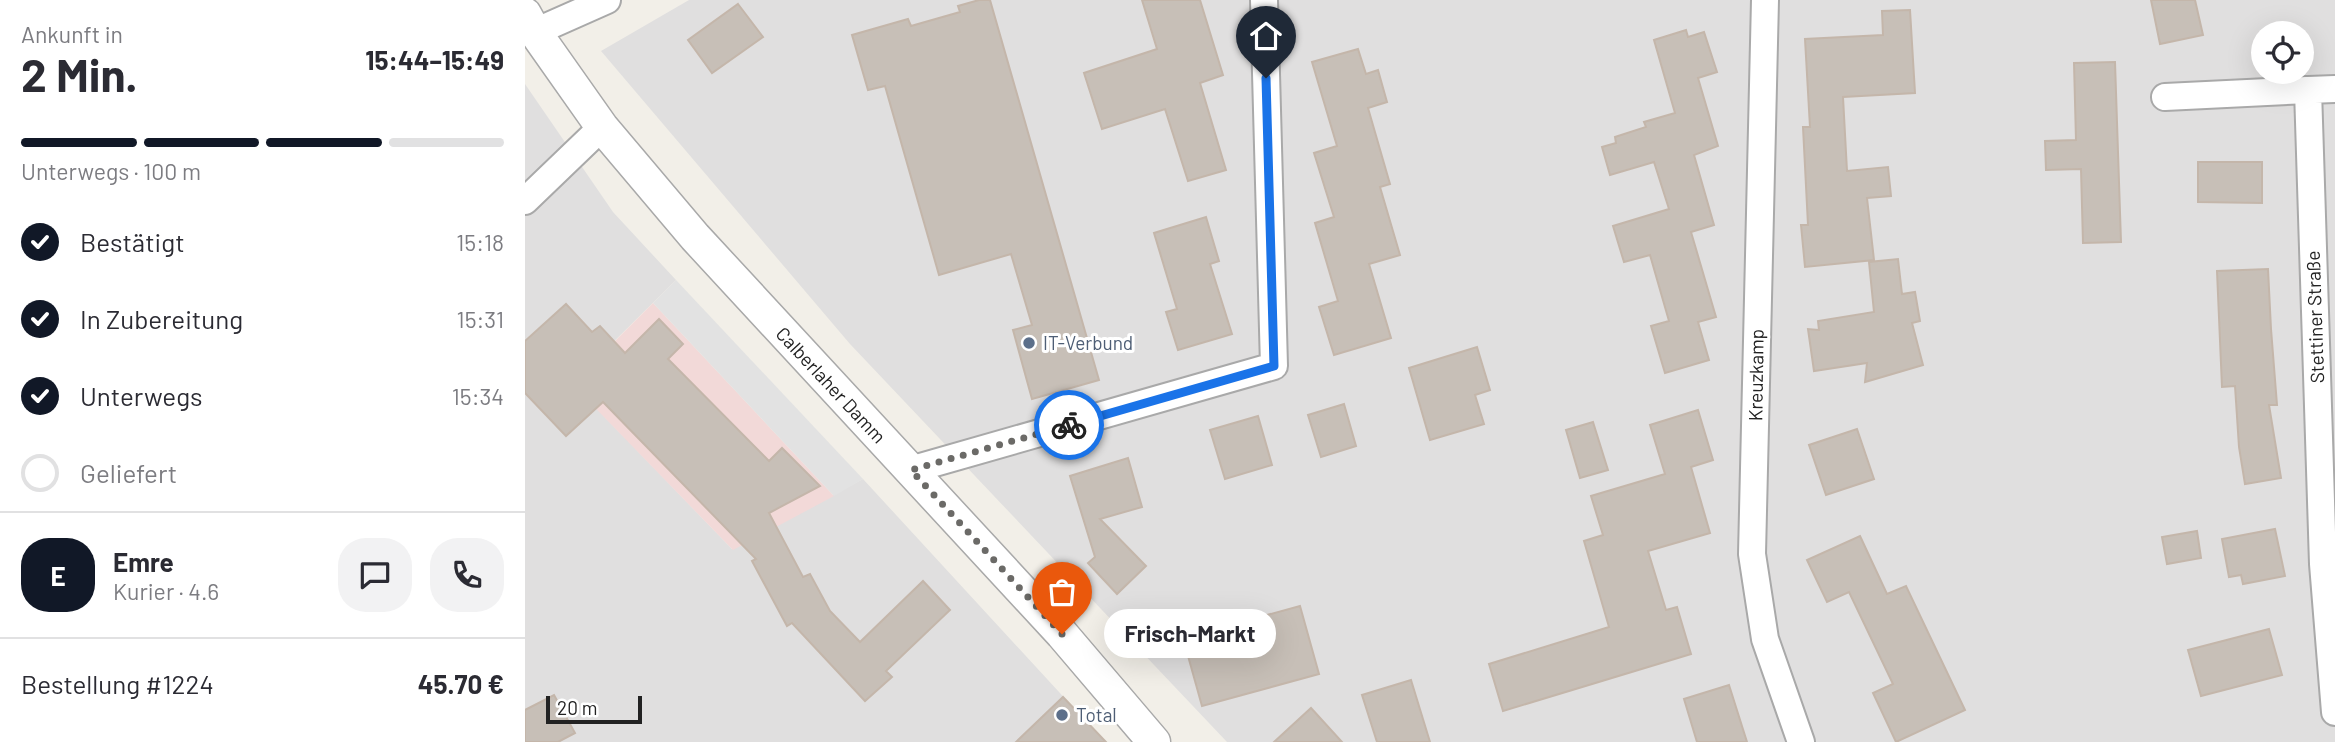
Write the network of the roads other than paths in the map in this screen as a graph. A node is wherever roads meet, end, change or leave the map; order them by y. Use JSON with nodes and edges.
{"nodes":[{"id":1,"x":607,"y":0,"type":"edge"},
{"id":2,"x":1263,"y":0,"type":"edge"},
{"id":3,"x":1765,"y":0,"type":"edge"},
{"id":4,"x":530,"y":23,"type":"edge"},
{"id":5,"x":2335,"y":89,"type":"edge"},
{"id":6,"x":2308,"y":90,"type":"junction"},
{"id":7,"x":2165,"y":97,"type":"dead end"},
{"id":8,"x":601,"y":127,"type":"junction"},
{"id":9,"x":525,"y":201,"type":"edge"},
{"id":10,"x":911,"y":470,"type":"junction"},
{"id":11,"x":2335,"y":712,"type":"edge"},
{"id":12,"x":1154,"y":742,"type":"edge"},
{"id":13,"x":1801,"y":742,"type":"edge"}],
"edges":[{"from":1,"to":4,"type":"street"},
{"from":2,"to":10,"type":"street"},
{"from":3,"to":13,"type":"street","name":"Kreuzkamp"},
{"from":4,"to":8,"type":"street","name":"Calberlaher Damm"},
{"from":5,"to":6,"type":"street"},
{"from":6,"to":7,"type":"street"},
{"from":6,"to":11,"type":"street","name":"Stettiner Straße"},
{"from":8,"to":9,"type":"street"},
{"from":8,"to":10,"type":"street","name":"Calberlaher Damm"},
{"from":10,"to":12,"type":"street","name":"Calberlaher Damm"}]}
